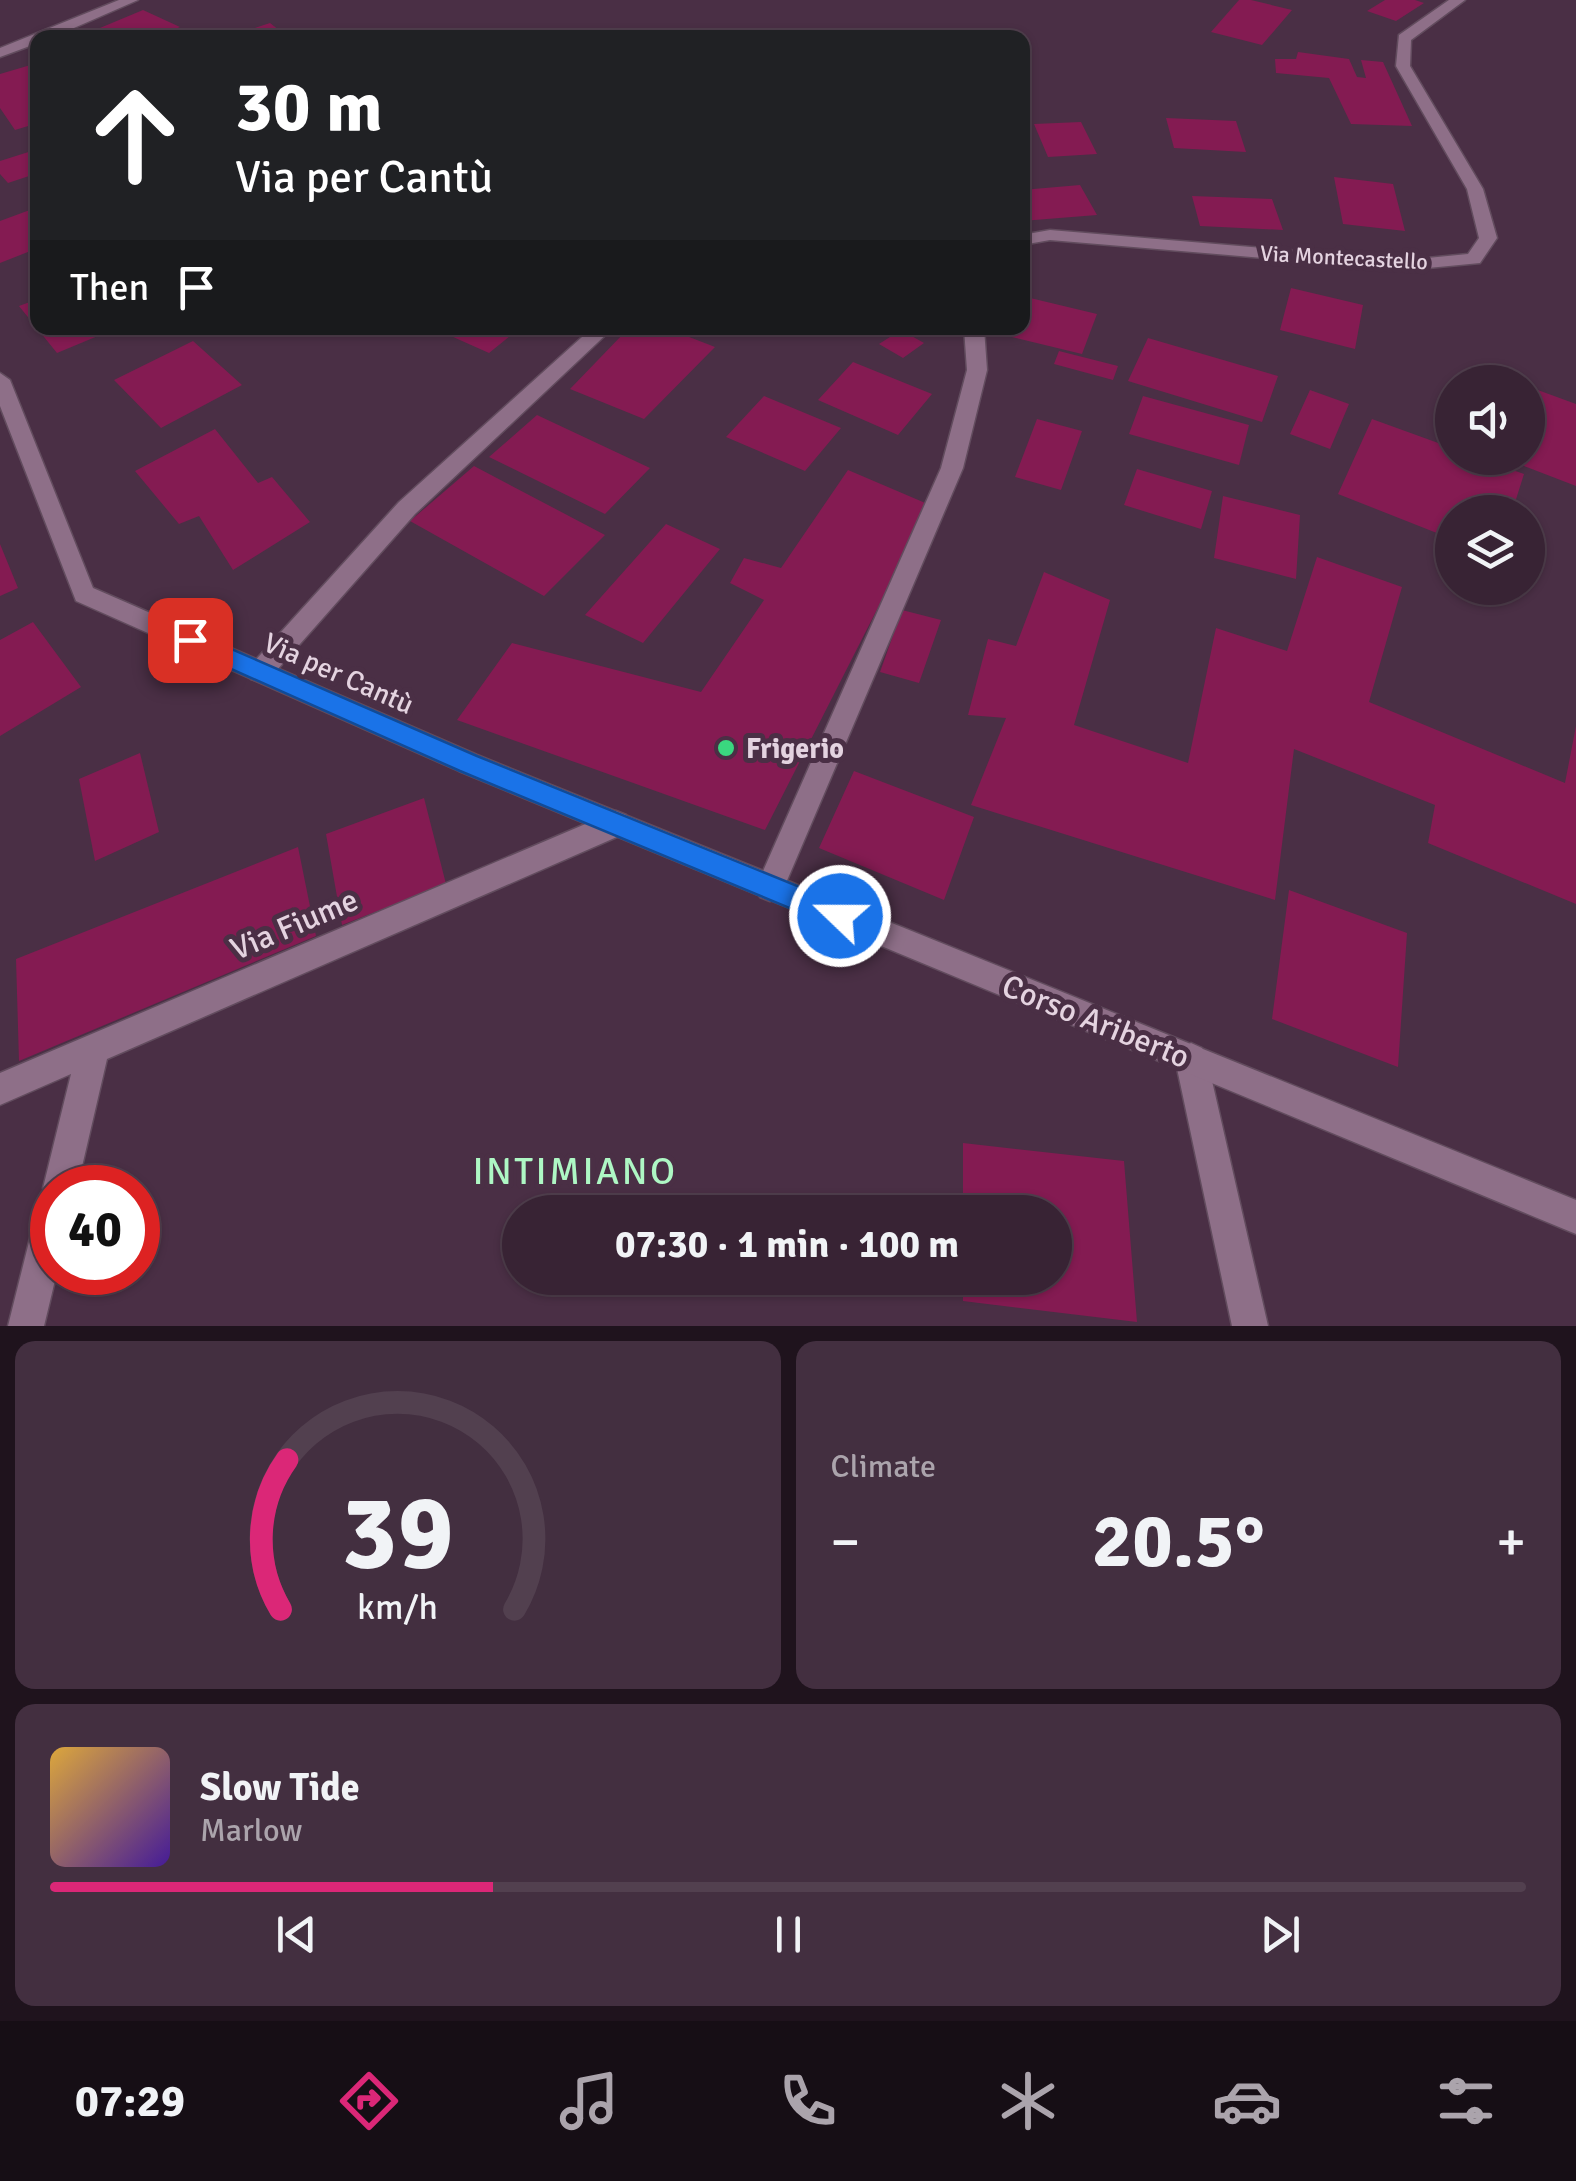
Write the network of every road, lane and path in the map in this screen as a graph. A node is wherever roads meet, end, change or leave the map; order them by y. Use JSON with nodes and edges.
{"nodes":[{"id":1,"x":132,"y":0,"type":"edge"},
{"id":2,"x":1458,"y":0,"type":"edge"},
{"id":3,"x":58,"y":30,"type":"edge"},
{"id":4,"x":30,"y":41,"type":"edge"},
{"id":5,"x":0,"y":52,"type":"edge"},
{"id":6,"x":1030,"y":238,"type":"edge"},
{"id":7,"x":595,"y":335,"type":"edge"},
{"id":8,"x":974,"y":335,"type":"edge"},
{"id":9,"x":0,"y":380,"type":"edge"},
{"id":10,"x":260,"y":672,"type":"junction"},
{"id":11,"x":616,"y":824,"type":"junction"},
{"id":12,"x":770,"y":887,"type":"junction"},
{"id":13,"x":94,"y":1048,"type":"junction"},
{"id":14,"x":1191,"y":1060,"type":"junction"},
{"id":15,"x":0,"y":1089,"type":"edge"},
{"id":16,"x":66,"y":1165,"type":"edge"},
{"id":17,"x":1576,"y":1217,"type":"edge"},
{"id":18,"x":33,"y":1295,"type":"edge"},
{"id":19,"x":26,"y":1326,"type":"edge"},
{"id":20,"x":1250,"y":1326,"type":"edge"}],
"edges":[{"from":1,"to":3,"type":"street"},
{"from":2,"to":6,"type":"street","name":"Via Montecastello"},
{"from":4,"to":5,"type":"street"},
{"from":7,"to":10,"type":"street"},
{"from":8,"to":12,"type":"street"},
{"from":9,"to":10,"type":"street","name":"Via per Cantù"},
{"from":10,"to":11,"type":"street","name":"Via per Cantù"},
{"from":11,"to":12,"type":"street","name":"Corso Ariberto"},
{"from":11,"to":13,"type":"street","name":"Via Fiume"},
{"from":12,"to":14,"type":"street","name":"Corso Ariberto"},
{"from":13,"to":15,"type":"street","name":"Via Fiume"},
{"from":13,"to":16,"type":"street"},
{"from":14,"to":17,"type":"street","name":"Corso Ariberto"},
{"from":14,"to":20,"type":"street"},
{"from":18,"to":19,"type":"street"}]}
